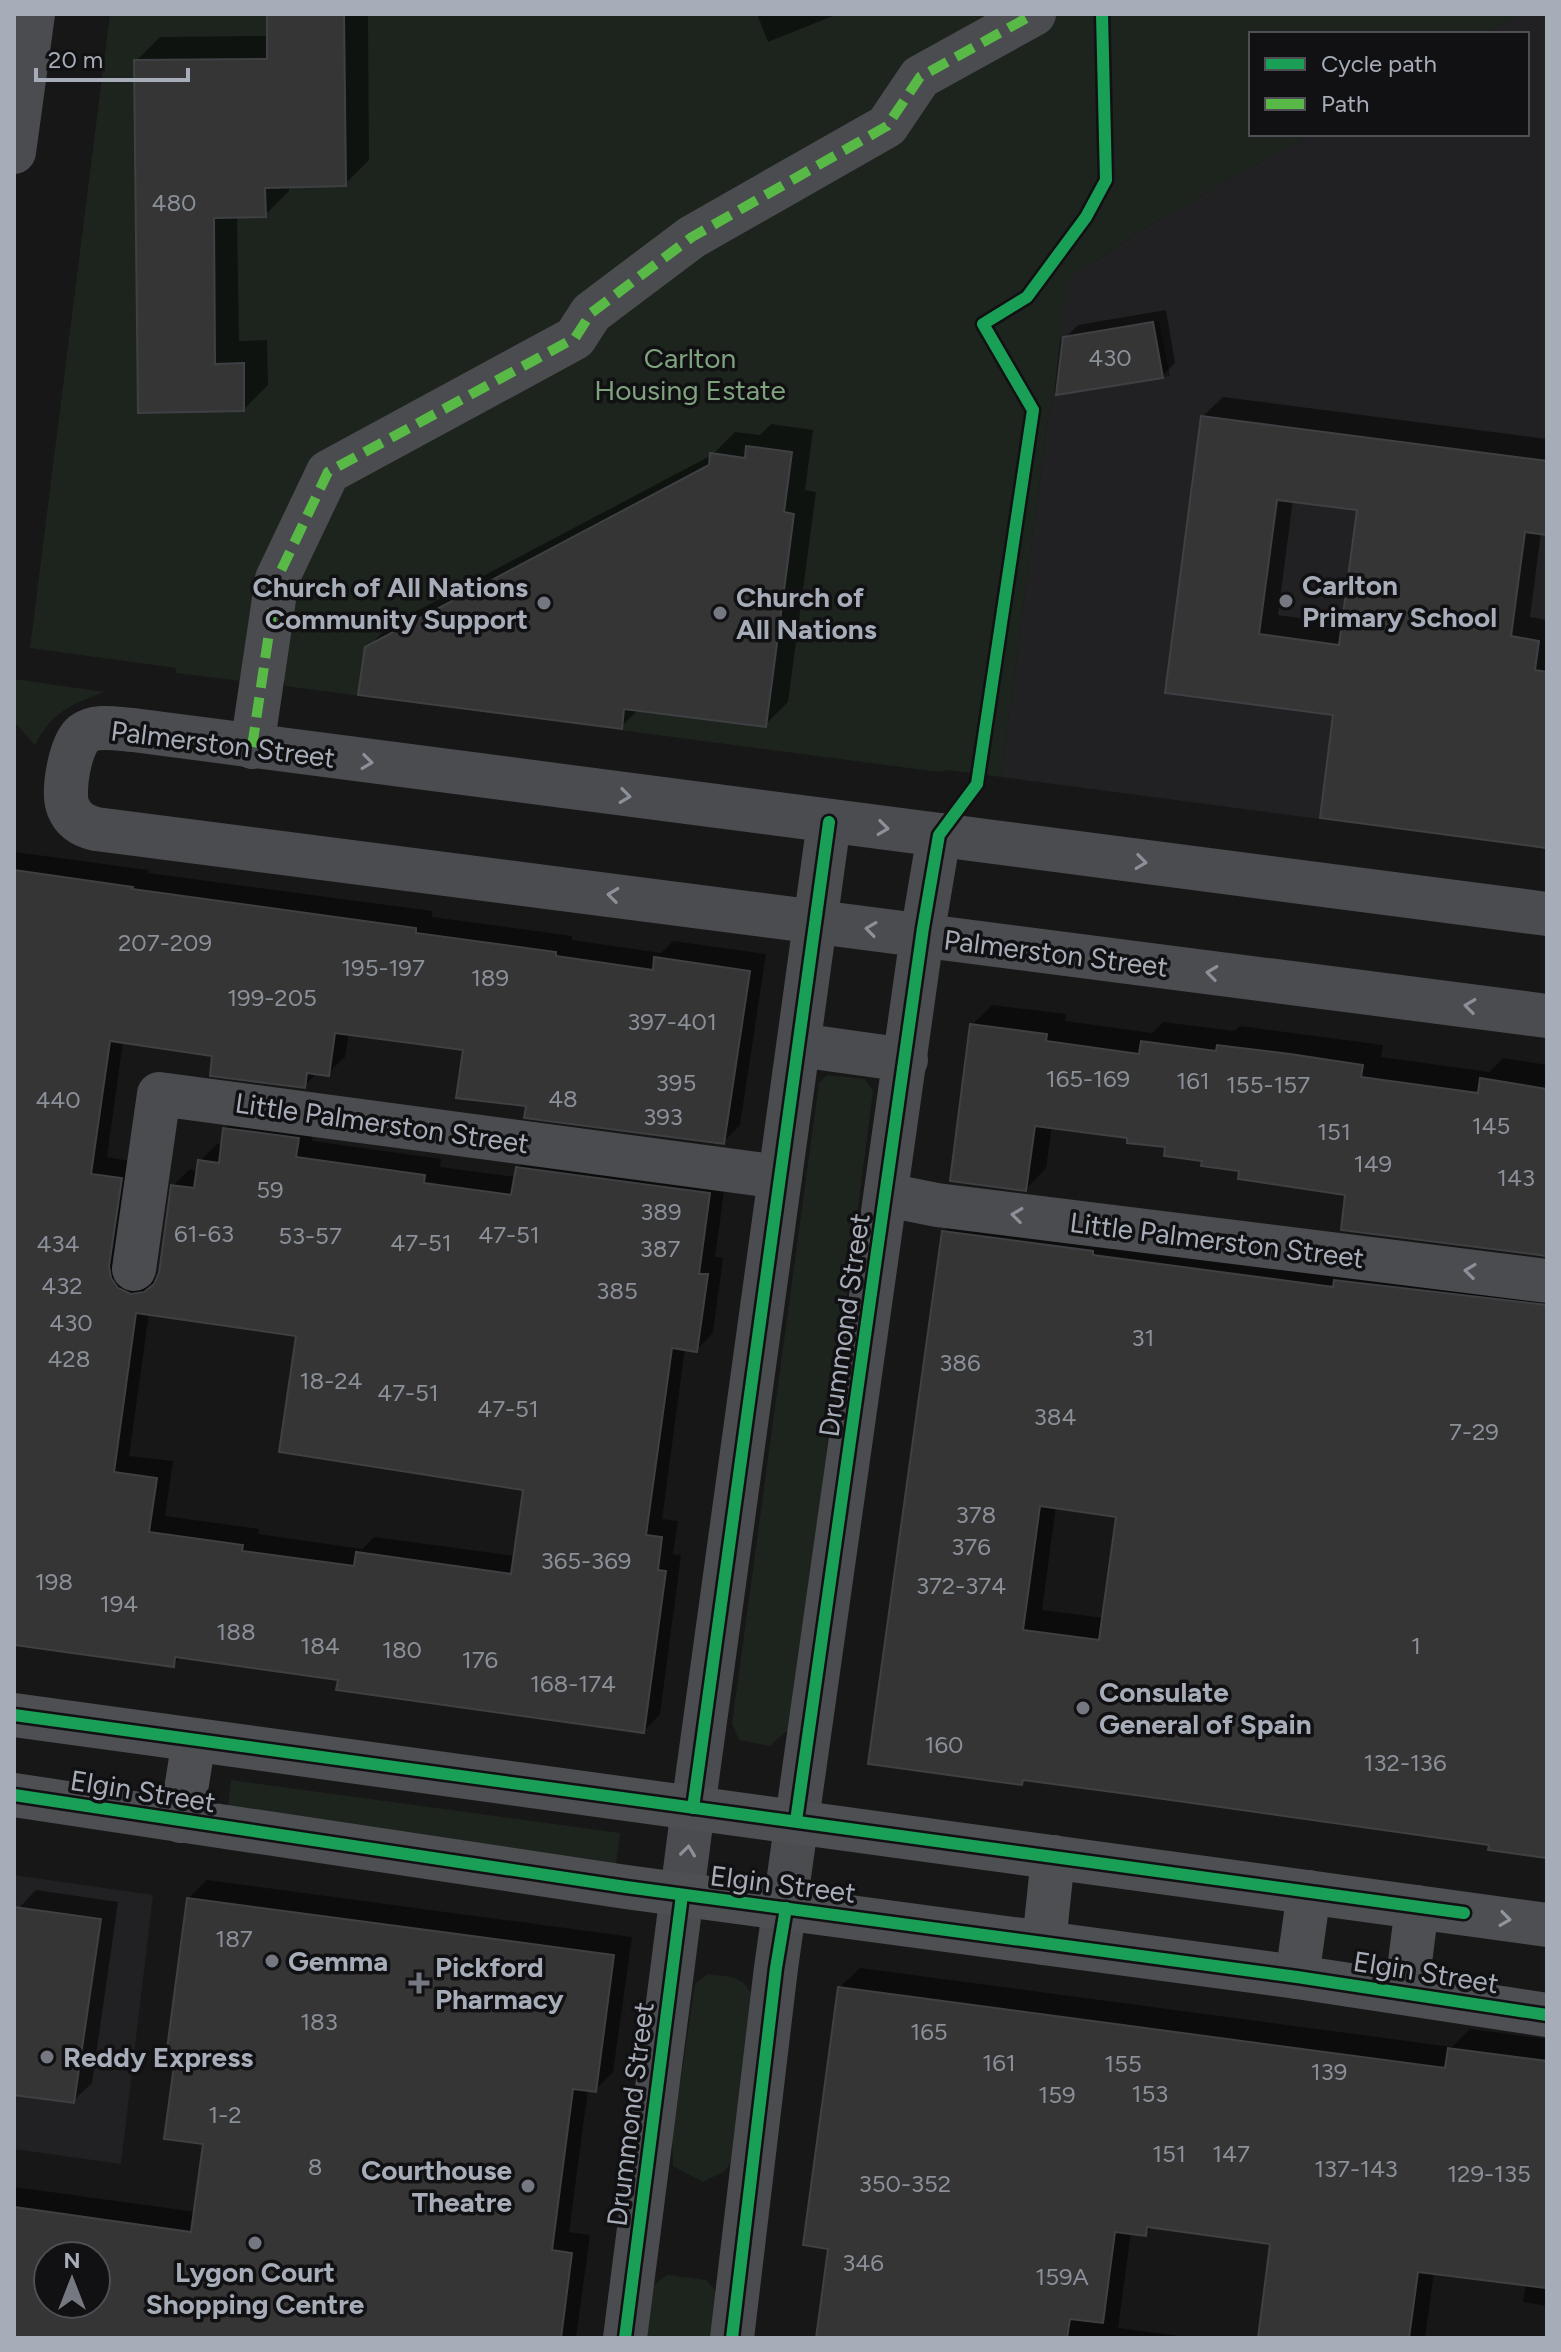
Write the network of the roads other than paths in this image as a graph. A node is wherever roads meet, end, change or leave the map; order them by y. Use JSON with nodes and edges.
{"nodes":[{"id":1,"x":33,"y":14,"type":"edge"},
{"id":2,"x":1034,"y":14,"type":"edge"},
{"id":3,"x":14,"y":152,"type":"edge"},
{"id":4,"x":252,"y":747,"type":"junction"},
{"id":5,"x":829,"y":822,"type":"junction"},
{"id":6,"x":939,"y":835,"type":"junction"},
{"id":7,"x":1547,"y":914,"type":"edge"},
{"id":8,"x":816,"y":921,"type":"junction"},
{"id":9,"x":922,"y":936,"type":"junction"},
{"id":10,"x":1547,"y":1016,"type":"edge"},
{"id":11,"x":799,"y":1045,"type":"junction"},
{"id":12,"x":906,"y":1060,"type":"junction"},
{"id":13,"x":780,"y":1177,"type":"junction"},
{"id":14,"x":887,"y":1195,"type":"junction"},
{"id":15,"x":134,"y":1269,"type":"dead end"},
{"id":16,"x":1547,"y":1281,"type":"edge"},
{"id":17,"x":14,"y":1715,"type":"edge"},
{"id":18,"x":194,"y":1740,"type":"junction"},
{"id":19,"x":14,"y":1795,"type":"edge"},
{"id":20,"x":693,"y":1808,"type":"junction"},
{"id":21,"x":181,"y":1821,"type":"junction"},
{"id":22,"x":796,"y":1821,"type":"junction"},
{"id":23,"x":1053,"y":1857,"type":"junction"},
{"id":24,"x":1309,"y":1892,"type":"junction"},
{"id":25,"x":682,"y":1895,"type":"junction"},
{"id":26,"x":1417,"y":1907,"type":"junction"},
{"id":27,"x":786,"y":1908,"type":"junction"},
{"id":28,"x":1547,"y":1925,"type":"edge"},
{"id":29,"x":1044,"y":1943,"type":"junction"},
{"id":30,"x":1297,"y":1977,"type":"junction"},
{"id":31,"x":1406,"y":1993,"type":"junction"},
{"id":32,"x":1547,"y":2015,"type":"edge"},
{"id":33,"x":625,"y":2338,"type":"edge"},
{"id":34,"x":732,"y":2338,"type":"edge"}],
"edges":[{"from":1,"to":3,"type":"street"},
{"from":2,"to":4,"type":"street"},
{"from":4,"to":5,"type":"street","name":"Palmerston Street","one_way":true},
{"from":8,"to":4,"type":"street","name":"Palmerston Street","one_way":true},
{"from":5,"to":6,"type":"street","name":"Palmerston Street","one_way":true},
{"from":5,"to":8,"type":"street","name":"Drummond Street"},
{"from":6,"to":7,"type":"street","name":"Palmerston Street","one_way":true},
{"from":6,"to":9,"type":"street","name":"Drummond Street"},
{"from":9,"to":8,"type":"street","name":"Palmerston Street","one_way":true},
{"from":8,"to":11,"type":"street","name":"Drummond Street"},
{"from":10,"to":9,"type":"street","name":"Palmerston Street","one_way":true},
{"from":9,"to":12,"type":"street","name":"Drummond Street"},
{"from":11,"to":12,"type":"street"},
{"from":11,"to":13,"type":"street","name":"Drummond Street"},
{"from":12,"to":14,"type":"street","name":"Drummond Street"},
{"from":13,"to":15,"type":"street","name":"Little Palmerston Street"},
{"from":13,"to":20,"type":"street","name":"Drummond Street"},
{"from":16,"to":14,"type":"street","name":"Little Palmerston Street","one_way":true},
{"from":14,"to":22,"type":"street","name":"Drummond Street"},
{"from":17,"to":18,"type":"main road","name":"Elgin Street"},
{"from":18,"to":20,"type":"main road","name":"Elgin Street"},
{"from":18,"to":21,"type":"main road"},
{"from":19,"to":21,"type":"main road","name":"Elgin Street"},
{"from":20,"to":22,"type":"main road","name":"Elgin Street"},
{"from":25,"to":20,"type":"street","name":"Drummond Street","one_way":true},
{"from":21,"to":25,"type":"main road","name":"Elgin Street"},
{"from":22,"to":23,"type":"main road","name":"Elgin Street"},
{"from":22,"to":27,"type":"street","name":"Drummond Street"},
{"from":23,"to":24,"type":"main road","name":"Elgin Street"},
{"from":23,"to":29,"type":"main road"},
{"from":24,"to":26,"type":"main road","name":"Elgin Street"},
{"from":24,"to":30,"type":"main road"},
{"from":25,"to":27,"type":"main road","name":"Elgin Street"},
{"from":25,"to":33,"type":"street","name":"Drummond Street"},
{"from":26,"to":28,"type":"main road","name":"Elgin Street","one_way":true},
{"from":26,"to":31,"type":"main road"},
{"from":27,"to":29,"type":"main road","name":"Elgin Street"},
{"from":27,"to":34,"type":"street","name":"Drummond Street"},
{"from":29,"to":30,"type":"main road","name":"Elgin Street"},
{"from":30,"to":31,"type":"main road","name":"Elgin Street"},
{"from":31,"to":32,"type":"main road","name":"Elgin Street"}]}
